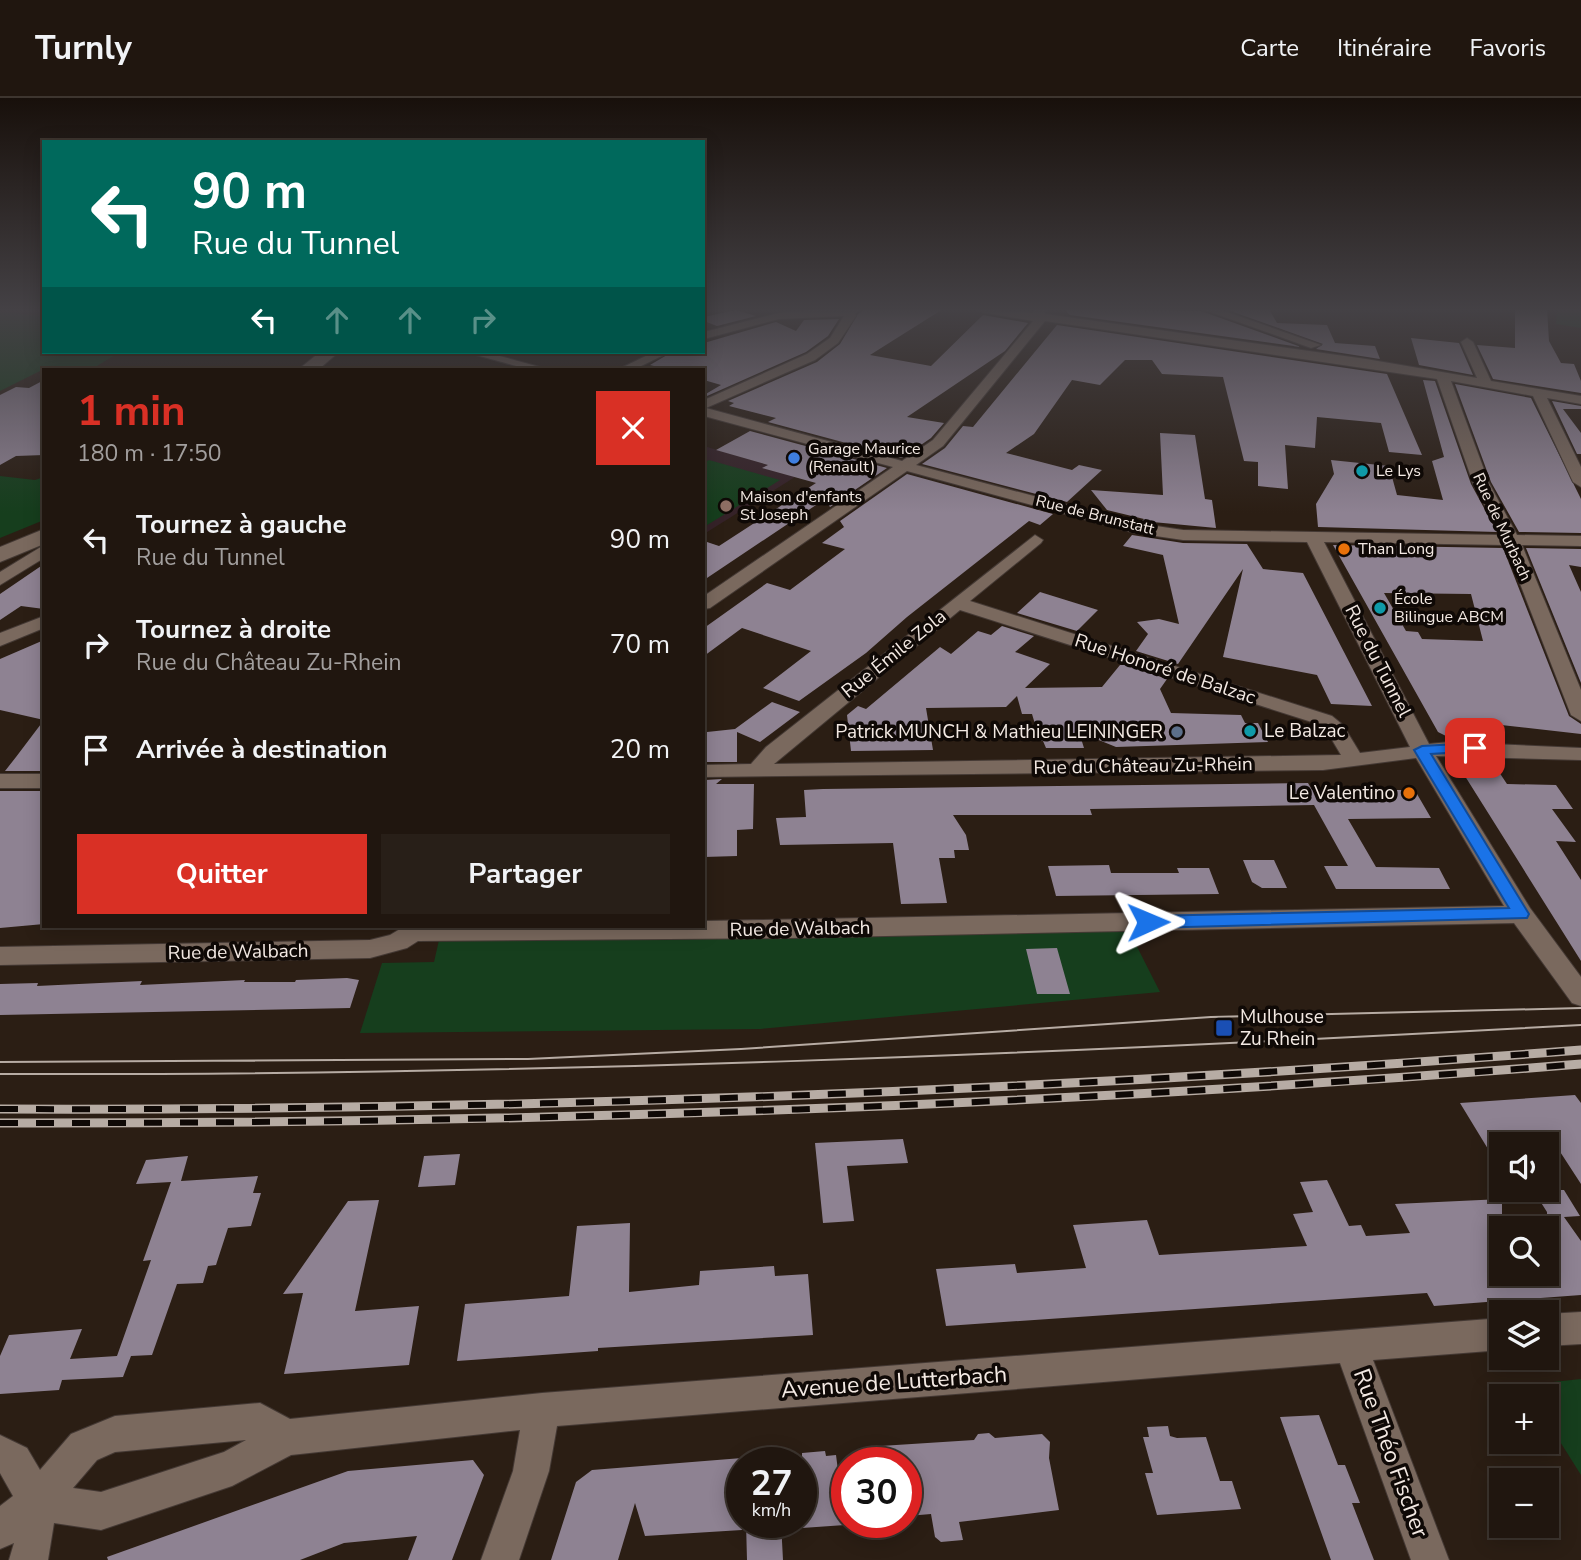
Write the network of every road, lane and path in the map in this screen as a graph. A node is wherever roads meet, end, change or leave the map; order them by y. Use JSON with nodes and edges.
{"nodes":[{"id":1,"x":766,"y":377,"type":"edge"},
{"id":2,"x":990,"y":377,"type":"edge"},
{"id":3,"x":1443,"y":377,"type":"edge"},
{"id":4,"x":1444,"y":377,"type":"edge"},
{"id":5,"x":1483,"y":377,"type":"edge"},
{"id":6,"x":1486,"y":384,"type":"junction"},
{"id":7,"x":1538,"y":393,"type":"junction"},
{"id":8,"x":1581,"y":400,"type":"edge"},
{"id":9,"x":705,"y":405,"type":"edge"},
{"id":10,"x":705,"y":412,"type":"edge"},
{"id":11,"x":902,"y":466,"type":"junction"},
{"id":12,"x":1581,"y":482,"type":"edge"},
{"id":13,"x":1313,"y":537,"type":"junction"},
{"id":14,"x":42,"y":538,"type":"edge"},
{"id":15,"x":1035,"y":540,"type":"dead end"},
{"id":16,"x":1512,"y":541,"type":"junction"},
{"id":17,"x":1581,"y":541,"type":"edge"},
{"id":18,"x":42,"y":551,"type":"edge"},
{"id":19,"x":1,"y":572,"type":"edge"},
{"id":20,"x":705,"y":603,"type":"edge"},
{"id":21,"x":957,"y":603,"type":"junction"},
{"id":22,"x":42,"y":622,"type":"edge"},
{"id":23,"x":0,"y":640,"type":"edge"},
{"id":24,"x":1581,"y":715,"type":"edge"},
{"id":25,"x":1422,"y":750,"type":"junction"},
{"id":26,"x":1581,"y":754,"type":"edge"},
{"id":27,"x":1354,"y":761,"type":"junction"},
{"id":28,"x":705,"y":771,"type":"edge"},
{"id":29,"x":757,"y":771,"type":"junction"},
{"id":30,"x":0,"y":781,"type":"edge"},
{"id":31,"x":42,"y":781,"type":"edge"},
{"id":32,"x":1521,"y":914,"type":"junction"},
{"id":33,"x":415,"y":929,"type":"edge"},
{"id":34,"x":0,"y":956,"type":"edge"},
{"id":35,"x":1581,"y":996,"type":"edge"},
{"id":36,"x":1581,"y":1328,"type":"edge"},
{"id":37,"x":1559,"y":1330,"type":"edge"},
{"id":38,"x":1489,"y":1335,"type":"edge"},
{"id":39,"x":1351,"y":1347,"type":"junction"},
{"id":40,"x":542,"y":1409,"type":"junction"},
{"id":41,"x":287,"y":1437,"type":"junction"},
{"id":42,"x":0,"y":1453,"type":"edge"},
{"id":43,"x":37,"y":1502,"type":"junction"},
{"id":44,"x":0,"y":1531,"type":"edge"},
{"id":45,"x":27,"y":1560,"type":"edge"},
{"id":46,"x":500,"y":1560,"type":"edge"},
{"id":47,"x":1430,"y":1560,"type":"edge"}],
"edges":[{"from":1,"to":9,"type":"street"},
{"from":2,"to":11,"type":"street"},
{"from":3,"to":16,"type":"street","name":"Rue de Murbach"},
{"from":4,"to":6,"type":"street"},
{"from":5,"to":6,"type":"street"},
{"from":6,"to":7,"type":"street"},
{"from":7,"to":8,"type":"street"},
{"from":7,"to":12,"type":"street"},
{"from":10,"to":11,"type":"street","name":"Rue de Brunstatt"},
{"from":11,"to":13,"type":"street","name":"Rue de Brunstatt"},
{"from":11,"to":20,"type":"street"},
{"from":13,"to":16,"type":"street","name":"Rue de Brunstatt"},
{"from":13,"to":25,"type":"street","name":"Rue du Tunnel"},
{"from":14,"to":19,"type":"street"},
{"from":15,"to":21,"type":"street","name":"Rue Émile Zola"},
{"from":16,"to":17,"type":"street","name":"Rue de Brunstatt"},
{"from":16,"to":24,"type":"street","name":"Rue de Murbach"},
{"from":18,"to":19,"type":"street"},
{"from":21,"to":27,"type":"street","name":"Rue Honoré de Balzac"},
{"from":21,"to":29,"type":"street","name":"Rue Émile Zola"},
{"from":22,"to":23,"type":"street"},
{"from":25,"to":26,"type":"street","name":"Rue du Château Zu-Rhein"},
{"from":25,"to":27,"type":"street","name":"Rue du Château Zu-Rhein"},
{"from":25,"to":32,"type":"street","name":"Rue du Tunnel"},
{"from":27,"to":29,"type":"street","name":"Rue du Château Zu-Rhein"},
{"from":28,"to":29,"type":"street","name":"Rue du Château Zu-Rhein"},
{"from":30,"to":31,"type":"street"},
{"from":32,"to":33,"type":"street","name":"Rue de Walbach"},
{"from":32,"to":35,"type":"street","name":"Rue du Tunnel"},
{"from":33,"to":34,"type":"street","name":"Rue de Walbach"},
{"from":36,"to":37,"type":"street"},
{"from":38,"to":39,"type":"street","name":"Avenue de Lutterbach"},
{"from":39,"to":40,"type":"street","name":"Avenue de Lutterbach"},
{"from":39,"to":47,"type":"street","name":"Rue Théo Fischer"},
{"from":40,"to":41,"type":"street","name":"Avenue de Lutterbach"},
{"from":40,"to":46,"type":"street"},
{"from":41,"to":43,"type":"street","name":"Avenue de Lutterbach"},
{"from":41,"to":43,"type":"street"},
{"from":42,"to":43,"type":"street"},
{"from":43,"to":44,"type":"street"},
{"from":43,"to":45,"type":"street"}]}
